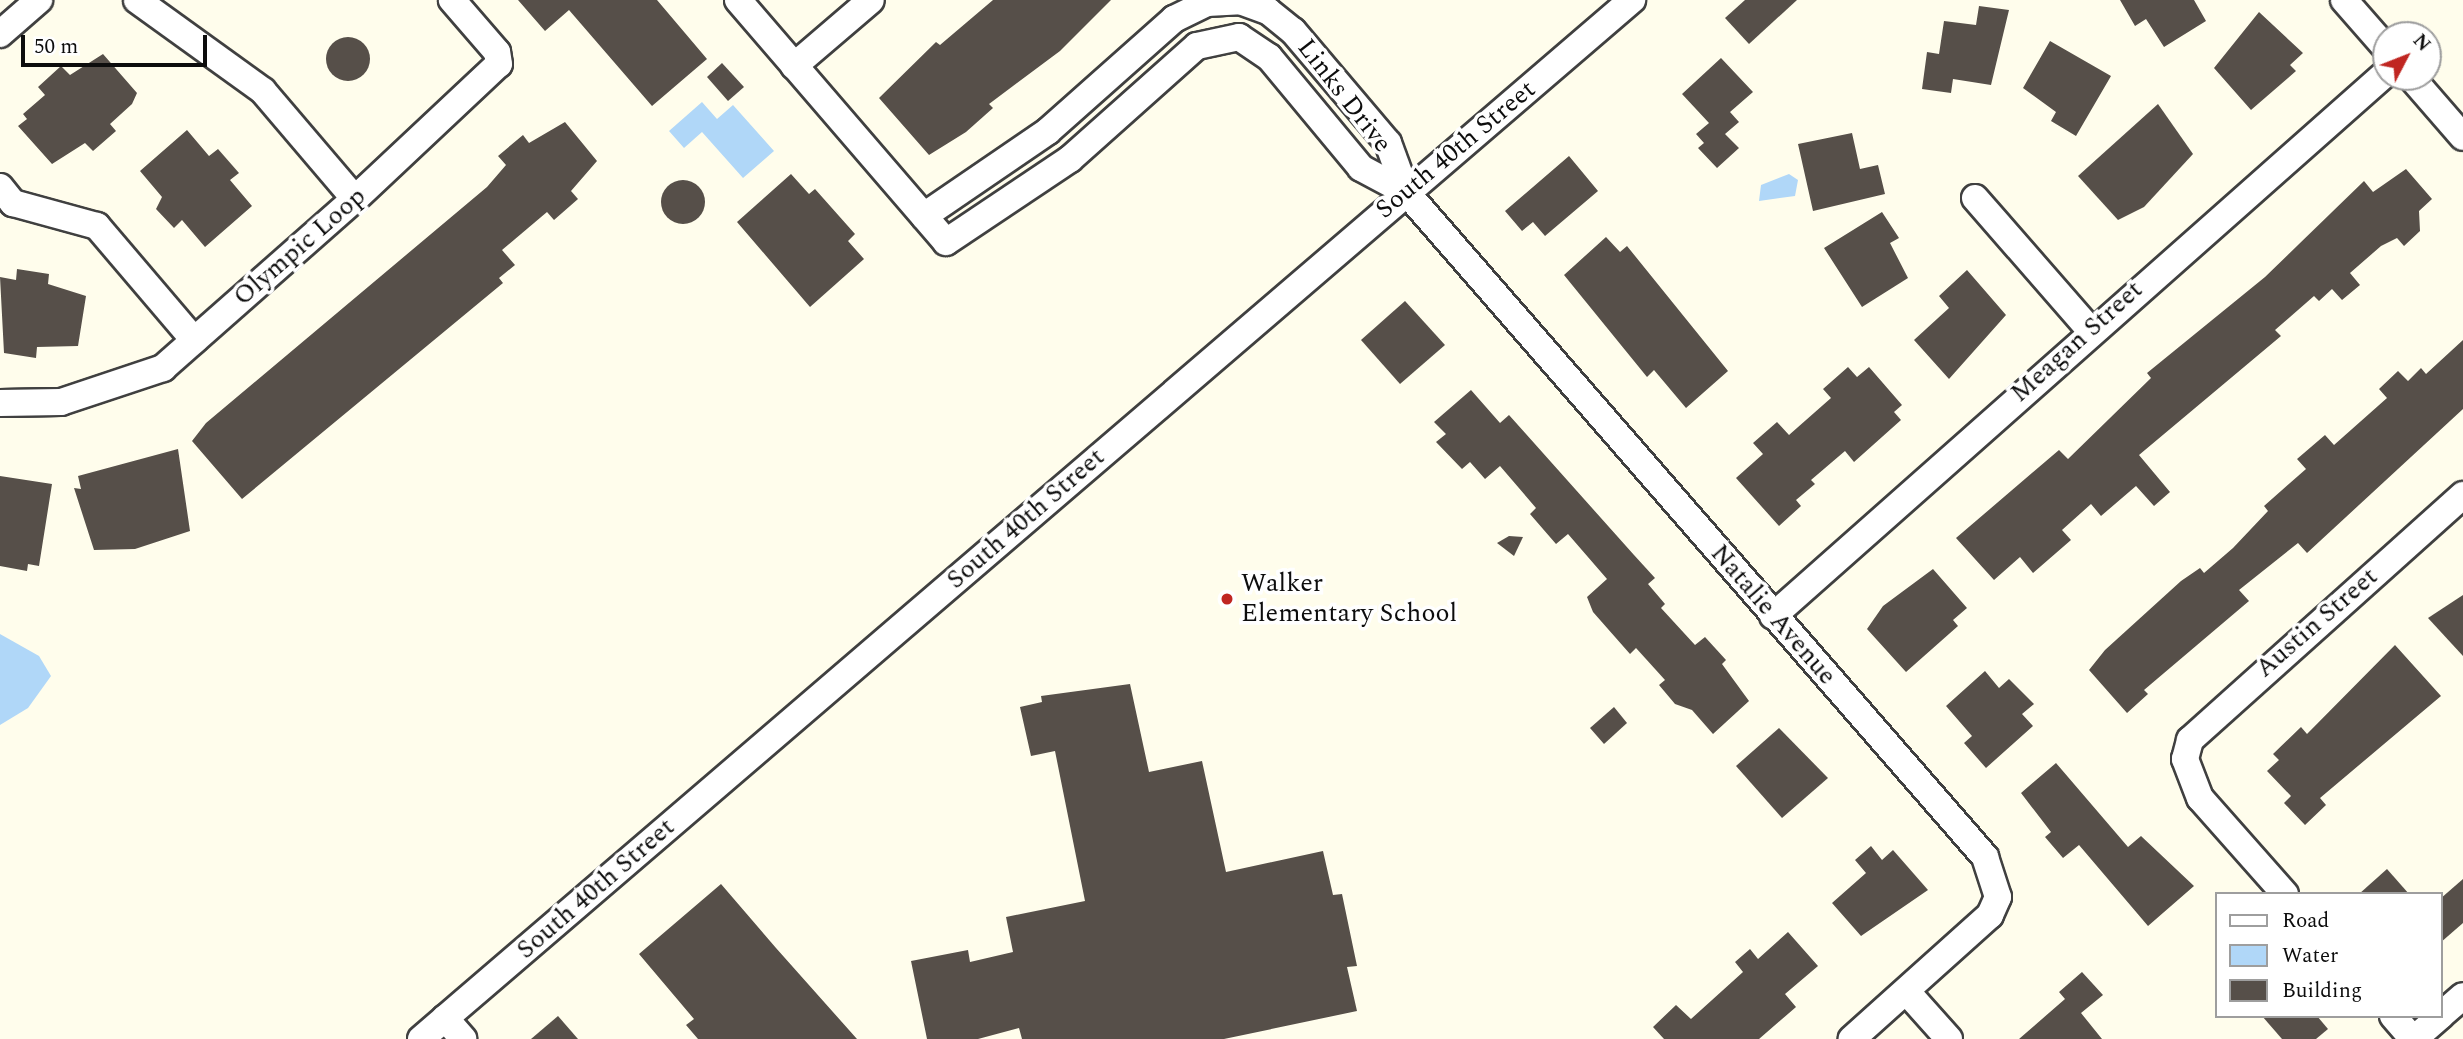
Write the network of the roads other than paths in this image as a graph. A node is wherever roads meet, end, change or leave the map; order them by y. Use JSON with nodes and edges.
{"nodes":[{"id":1,"x":39,"y":0,"type":"edge"},
{"id":2,"x":137,"y":0,"type":"edge"},
{"id":3,"x":452,"y":0,"type":"edge"},
{"id":4,"x":738,"y":0,"type":"edge"},
{"id":5,"x":871,"y":0,"type":"edge"},
{"id":6,"x":1632,"y":0,"type":"edge"},
{"id":7,"x":2344,"y":0,"type":"edge"},
{"id":8,"x":1166,"y":9,"type":"edge"},
{"id":9,"x":2372,"y":32,"type":"edge"},
{"id":10,"x":0,"y":34,"type":"edge"},
{"id":11,"x":1197,"y":46,"type":"junction"},
{"id":12,"x":794,"y":66,"type":"junction"},
{"id":13,"x":2372,"y":85,"type":"edge"},
{"id":14,"x":2423,"y":91,"type":"edge"},
{"id":15,"x":2463,"y":137,"type":"edge"},
{"id":16,"x":0,"y":187,"type":"edge"},
{"id":17,"x":1406,"y":192,"type":"junction"},
{"id":18,"x":1975,"y":198,"type":"dead end"},
{"id":19,"x":355,"y":199,"type":"junction"},
{"id":20,"x":924,"y":216,"type":"junction"},
{"id":21,"x":2090,"y":330,"type":"junction"},
{"id":22,"x":194,"y":340,"type":"junction"},
{"id":23,"x":0,"y":403,"type":"edge"},
{"id":24,"x":2463,"y":495,"type":"edge"},
{"id":25,"x":1773,"y":616,"type":"junction"},
{"id":26,"x":2283,"y":892,"type":"edge"},
{"id":27,"x":1907,"y":992,"type":"junction"},
{"id":28,"x":2463,"y":996,"type":"edge"},
{"id":29,"x":2442,"y":1014,"type":"edge"},
{"id":30,"x":445,"y":1018,"type":"junction"},
{"id":31,"x":2395,"y":1018,"type":"edge"},
{"id":32,"x":2438,"y":1018,"type":"edge"},
{"id":33,"x":421,"y":1039,"type":"edge"},
{"id":34,"x":463,"y":1039,"type":"edge"},
{"id":35,"x":1852,"y":1039,"type":"edge"},
{"id":36,"x":1949,"y":1039,"type":"edge"},
{"id":37,"x":2414,"y":1039,"type":"edge"}],
"edges":[{"from":1,"to":10,"type":"street"},
{"from":2,"to":19,"type":"street"},
{"from":3,"to":19,"type":"street","name":"Olympic Loop"},
{"from":4,"to":12,"type":"street","name":"Links Drive"},
{"from":5,"to":12,"type":"street"},
{"from":6,"to":17,"type":"street","name":"South 40th Street"},
{"from":7,"to":9,"type":"street"},
{"from":8,"to":11,"type":"street"},
{"from":8,"to":17,"type":"street","name":"Links Drive"},
{"from":8,"to":20,"type":"street","name":"Links Drive"},
{"from":11,"to":17,"type":"street","name":"Links Drive"},
{"from":11,"to":20,"type":"street","name":"Links Drive"},
{"from":12,"to":20,"type":"street","name":"Links Drive"},
{"from":13,"to":21,"type":"street","name":"Meagan Street"},
{"from":14,"to":15,"type":"street"},
{"from":16,"to":22,"type":"street"},
{"from":17,"to":25,"type":"street","name":"Natalie Avenue"},
{"from":17,"to":30,"type":"street","name":"South 40th Street"},
{"from":18,"to":21,"type":"street"},
{"from":19,"to":22,"type":"street","name":"Olympic Loop"},
{"from":21,"to":25,"type":"street","name":"Meagan Street"},
{"from":22,"to":23,"type":"street","name":"Olympic Loop"},
{"from":24,"to":26,"type":"street","name":"Austin Street"},
{"from":25,"to":27,"type":"street","name":"Natalie Avenue"},
{"from":27,"to":35,"type":"street","name":"Natalie Avenue"},
{"from":27,"to":36,"type":"street"},
{"from":28,"to":29,"type":"street"},
{"from":30,"to":33,"type":"street","name":"South 40th Street"},
{"from":30,"to":34,"type":"street"},
{"from":31,"to":37,"type":"street"},
{"from":32,"to":37,"type":"street"}]}
